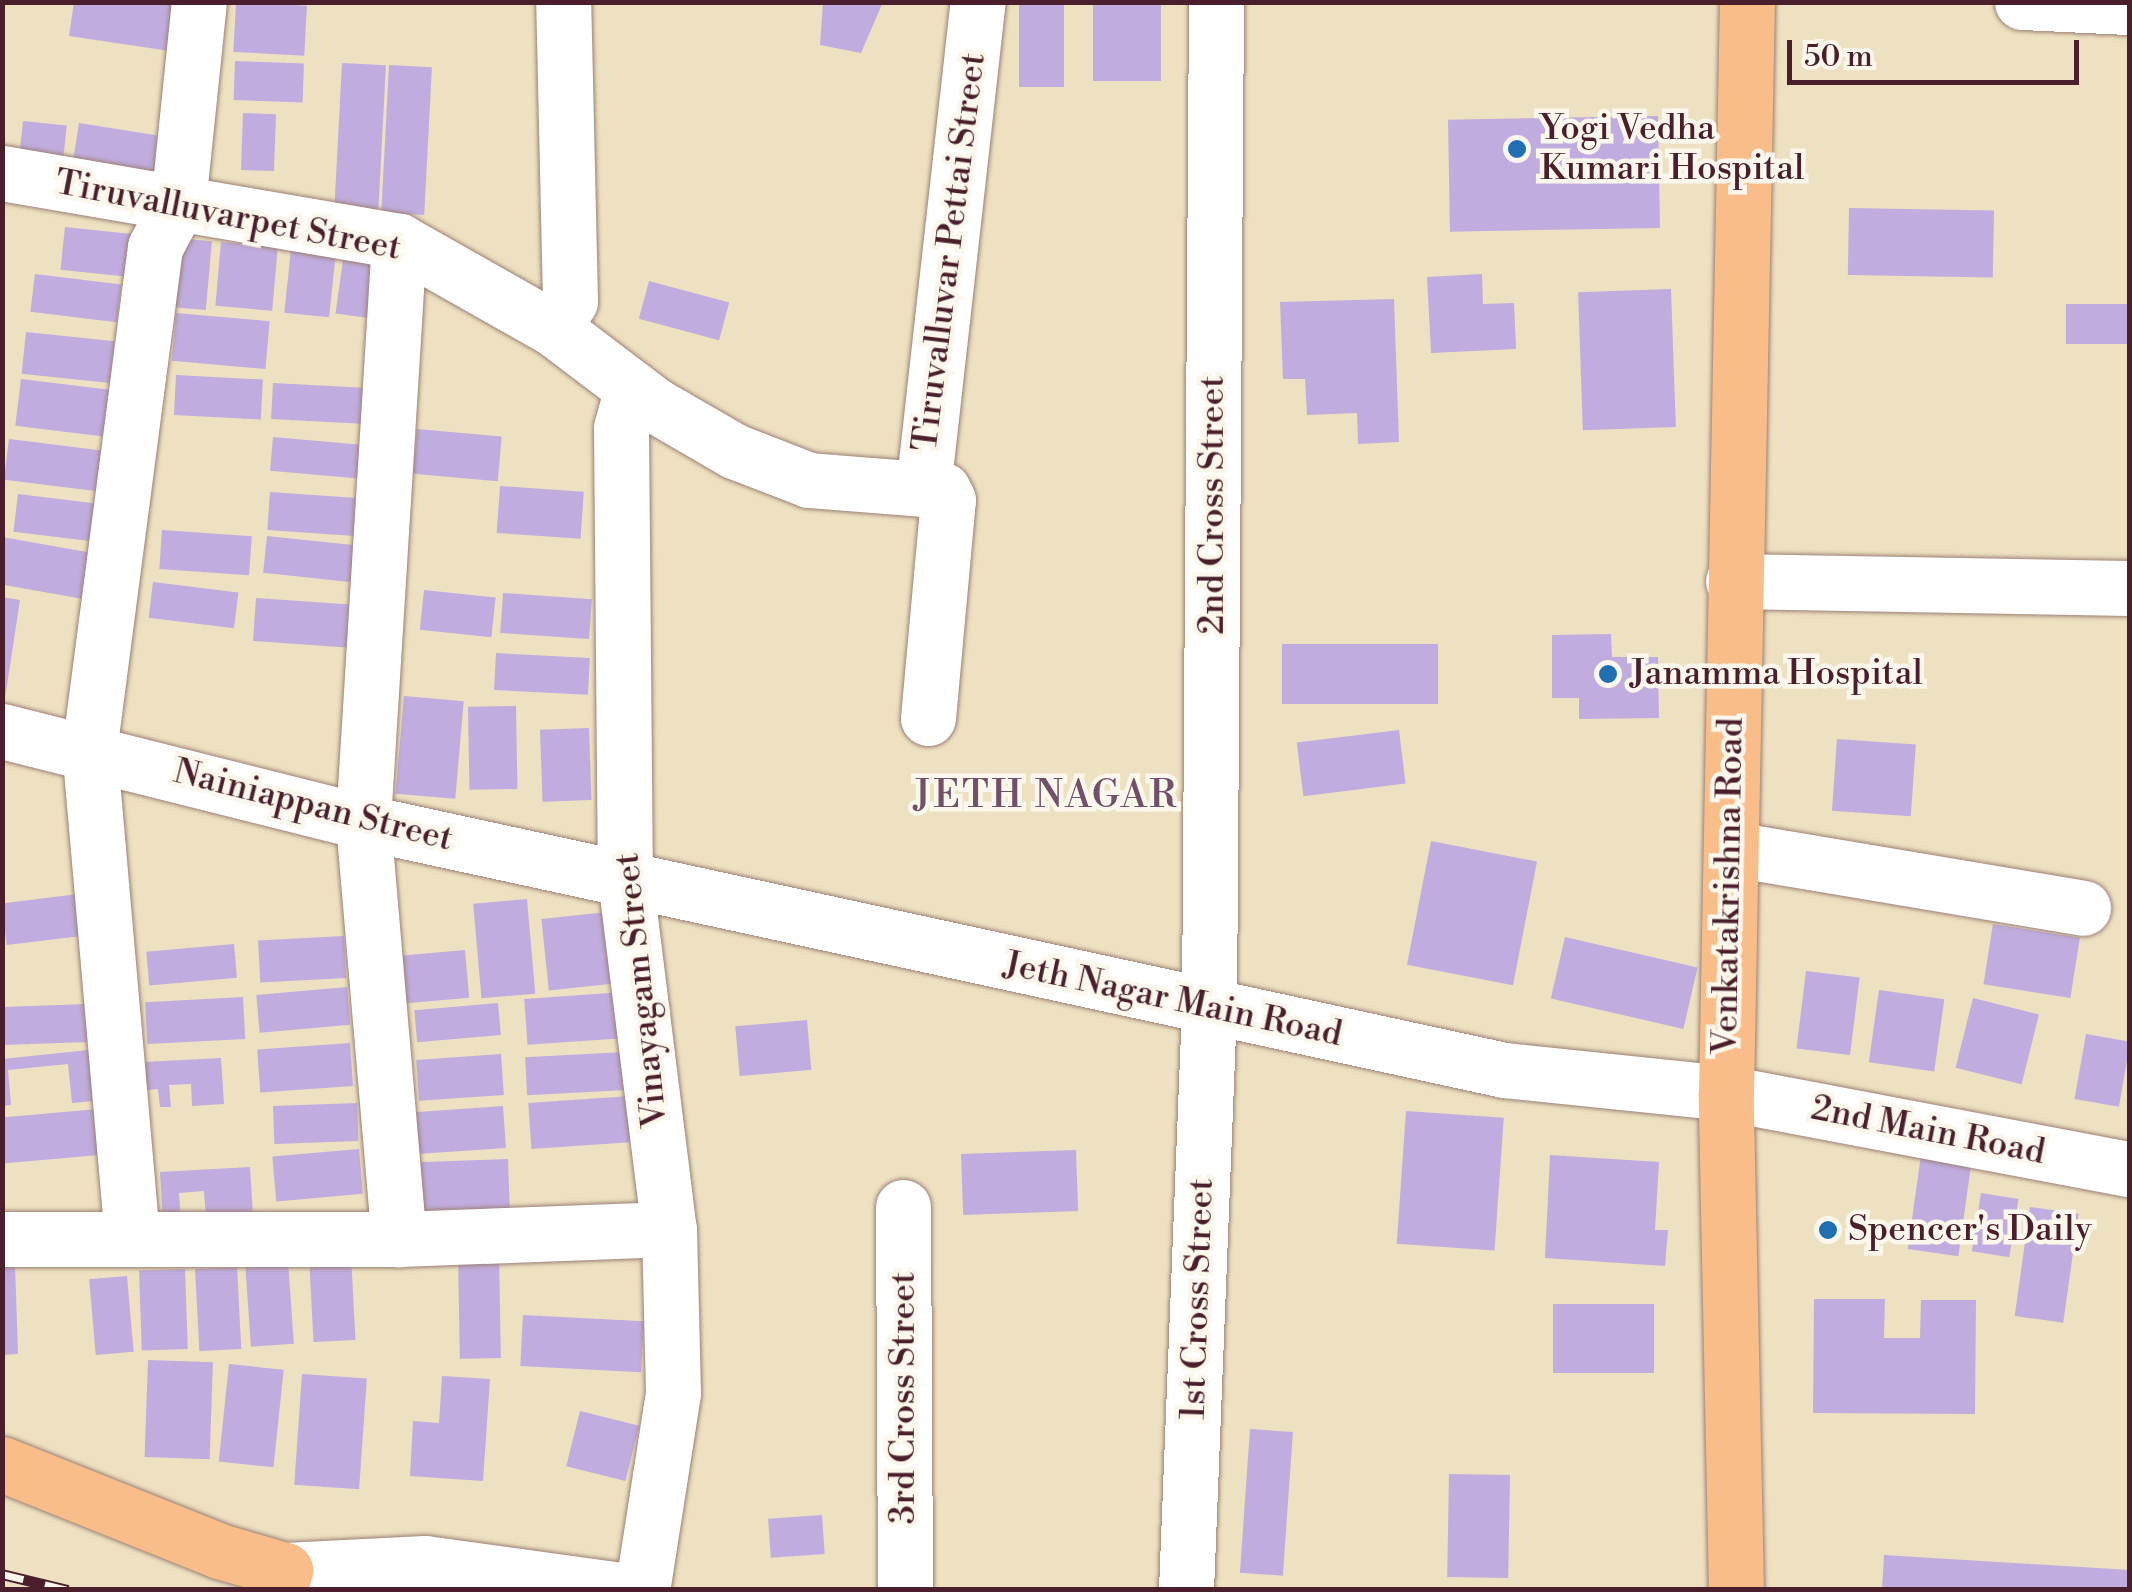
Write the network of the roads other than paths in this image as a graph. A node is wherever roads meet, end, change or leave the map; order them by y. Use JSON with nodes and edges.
{"nodes":[{"id":1,"x":199,"y":2,"type":"edge"},
{"id":2,"x":563,"y":2,"type":"edge"},
{"id":3,"x":978,"y":2,"type":"edge"},
{"id":4,"x":1216,"y":2,"type":"edge"},
{"id":5,"x":1747,"y":2,"type":"edge"},
{"id":6,"x":2022,"y":2,"type":"edge"},
{"id":7,"x":2130,"y":7,"type":"edge"},
{"id":8,"x":2,"y":173,"type":"edge"},
{"id":9,"x":178,"y":204,"type":"junction"},
{"id":10,"x":399,"y":241,"type":"junction"},
{"id":11,"x":554,"y":328,"type":"junction"},
{"id":12,"x":632,"y":388,"type":"junction"},
{"id":13,"x":923,"y":489,"type":"junction"},
{"id":14,"x":1733,"y":581,"type":"junction"},
{"id":15,"x":2130,"y":588,"type":"edge"},
{"id":16,"x":928,"y":718,"type":"dead end"},
{"id":17,"x":2,"y":731,"type":"edge"},
{"id":18,"x":89,"y":751,"type":"junction"},
{"id":19,"x":363,"y":822,"type":"junction"},
{"id":20,"x":1732,"y":848,"type":"junction"},
{"id":21,"x":626,"y":878,"type":"junction"},
{"id":22,"x":2083,"y":908,"type":"dead end"},
{"id":23,"x":1209,"y":1008,"type":"junction"},
{"id":24,"x":1726,"y":1093,"type":"junction"},
{"id":25,"x":2130,"y":1168,"type":"edge"},
{"id":26,"x":902,"y":1207,"type":"dead end"},
{"id":27,"x":669,"y":1229,"type":"junction"},
{"id":28,"x":132,"y":1238,"type":"junction"},
{"id":29,"x":2,"y":1239,"type":"edge"},
{"id":30,"x":399,"y":1239,"type":"junction"},
{"id":31,"x":2,"y":1464,"type":"edge"},
{"id":32,"x":282,"y":1580,"type":"edge"},
{"id":33,"x":620,"y":1590,"type":"edge"},
{"id":34,"x":642,"y":1590,"type":"edge"},
{"id":35,"x":905,"y":1590,"type":"edge"},
{"id":36,"x":1186,"y":1590,"type":"edge"},
{"id":37,"x":1736,"y":1590,"type":"edge"}],
"edges":[{"from":1,"to":9,"type":"street"},
{"from":2,"to":11,"type":"street"},
{"from":3,"to":13,"type":"street","name":"Tiruvalluvar Pettai Street"},
{"from":4,"to":23,"type":"street","name":"2nd Cross Street"},
{"from":5,"to":14,"type":"main road","name":"Venkatakrishna Road"},
{"from":6,"to":7,"type":"street"},
{"from":8,"to":9,"type":"street","name":"Tiruvalluvarpet Street"},
{"from":9,"to":10,"type":"street","name":"Tiruvalluvarpet Street"},
{"from":9,"to":18,"type":"street"},
{"from":10,"to":11,"type":"street","name":"Tiruvalluvarpet Street"},
{"from":10,"to":19,"type":"street"},
{"from":11,"to":12,"type":"street","name":"Tiruvalluvarpet Street"},
{"from":12,"to":13,"type":"street","name":"Tiruvalluvarpet Street"},
{"from":12,"to":21,"type":"street","name":"Vinayagam Street"},
{"from":13,"to":16,"type":"street","name":"Tiruvalluvar Pettai Street"},
{"from":14,"to":15,"type":"street"},
{"from":14,"to":20,"type":"main road","name":"Venkatakrishna Road"},
{"from":17,"to":18,"type":"street","name":"Nainiappan Street"},
{"from":18,"to":19,"type":"street","name":"Nainiappan Street"},
{"from":18,"to":28,"type":"street"},
{"from":19,"to":21,"type":"street","name":"Nainiappan Street"},
{"from":19,"to":30,"type":"street"},
{"from":20,"to":22,"type":"street"},
{"from":20,"to":24,"type":"main road","name":"Venkatakrishna Road"},
{"from":21,"to":23,"type":"street","name":"Jeth Nagar Main Road"},
{"from":21,"to":27,"type":"street","name":"Vinayagam Street"},
{"from":23,"to":24,"type":"street","name":"Jeth Nagar Main Road"},
{"from":23,"to":36,"type":"street","name":"1st Cross Street"},
{"from":24,"to":25,"type":"street","name":"2nd Main Road"},
{"from":24,"to":37,"type":"main road","name":"Venkatakrishna Road"},
{"from":26,"to":35,"type":"street","name":"3rd Cross Street"},
{"from":27,"to":30,"type":"street"},
{"from":27,"to":34,"type":"street","name":"Vinayagam Street"},
{"from":28,"to":29,"type":"street"},
{"from":28,"to":30,"type":"street"},
{"from":31,"to":32,"type":"main road"},
{"from":32,"to":33,"type":"street"}]}
